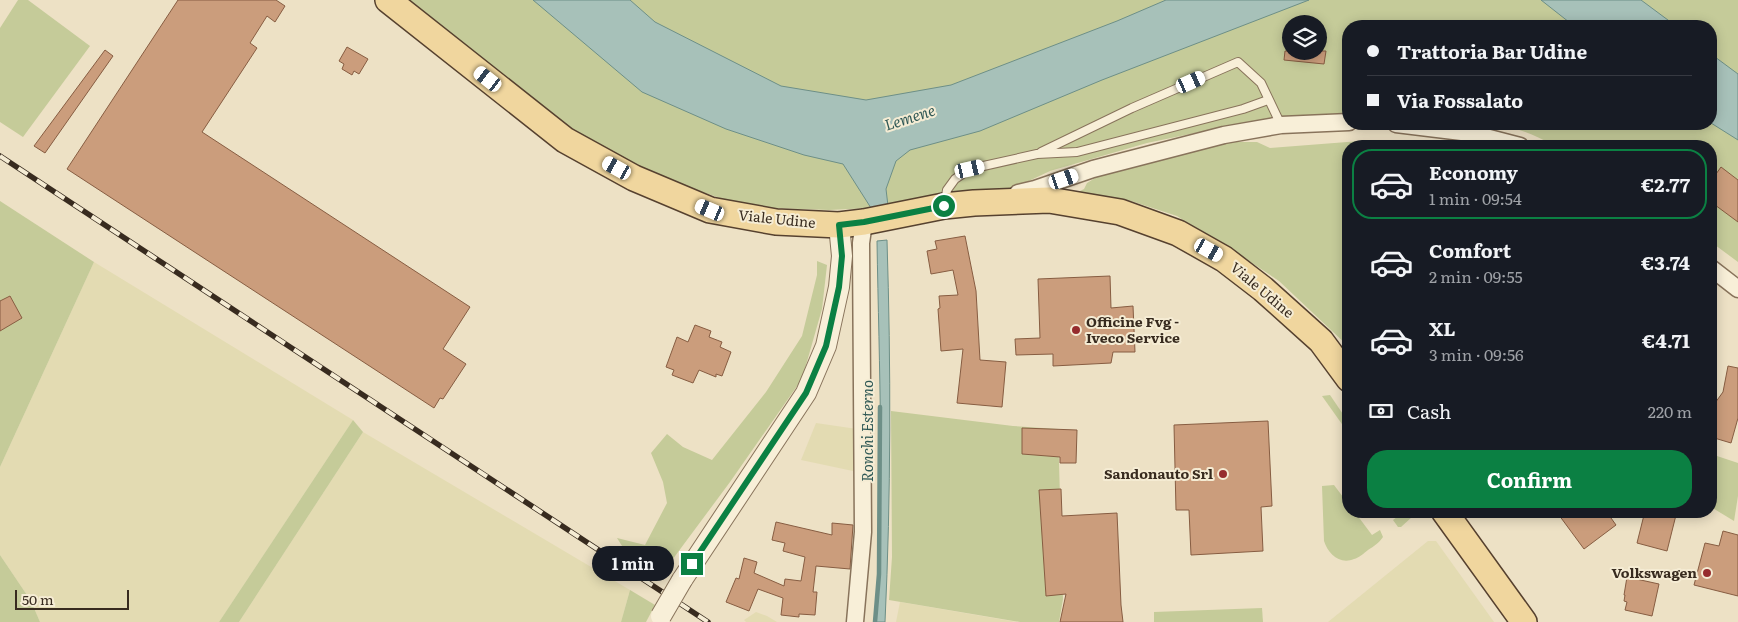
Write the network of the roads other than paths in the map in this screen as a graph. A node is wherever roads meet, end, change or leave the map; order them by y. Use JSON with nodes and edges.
{"nodes":[{"id":1,"x":388,"y":0,"type":"edge"},
{"id":2,"x":1268,"y":100,"type":"junction"},
{"id":3,"x":1342,"y":122,"type":"edge"},
{"id":4,"x":1281,"y":125,"type":"junction"},
{"id":5,"x":1445,"y":130,"type":"edge"},
{"id":6,"x":1497,"y":140,"type":"edge"},
{"id":7,"x":1037,"y":154,"type":"junction"},
{"id":8,"x":974,"y":203,"type":"junction"},
{"id":9,"x":944,"y":206,"type":"junction"},
{"id":10,"x":864,"y":222,"type":"junction"},
{"id":11,"x":839,"y":225,"type":"junction"},
{"id":12,"x":1717,"y":273,"type":"edge"},
{"id":13,"x":1738,"y":289,"type":"edge"},
{"id":14,"x":1342,"y":370,"type":"edge"},
{"id":15,"x":1449,"y":518,"type":"edge"},
{"id":16,"x":660,"y":619,"type":"edge"},
{"id":17,"x":855,"y":622,"type":"edge"},
{"id":18,"x":1524,"y":622,"type":"edge"}],
"edges":[{"from":1,"to":11,"type":"main road","name":"Viale Udine"},
{"from":2,"to":4,"type":"lane"},
{"from":2,"to":7,"type":"lane"},
{"from":2,"to":7,"type":"lane"},
{"from":3,"to":4,"type":"street"},
{"from":4,"to":8,"type":"street"},
{"from":5,"to":6,"type":"street"},
{"from":7,"to":9,"type":"lane"},
{"from":8,"to":9,"type":"main road","name":"Viale Udine"},
{"from":8,"to":14,"type":"main road","name":"Viale Udine"},
{"from":9,"to":10,"type":"main road","name":"Viale Udine"},
{"from":10,"to":11,"type":"main road","name":"Viale Udine"},
{"from":10,"to":17,"type":"street"},
{"from":11,"to":16,"type":"street","bridge":true},
{"from":12,"to":13,"type":"street"},
{"from":15,"to":18,"type":"main road"}]}
